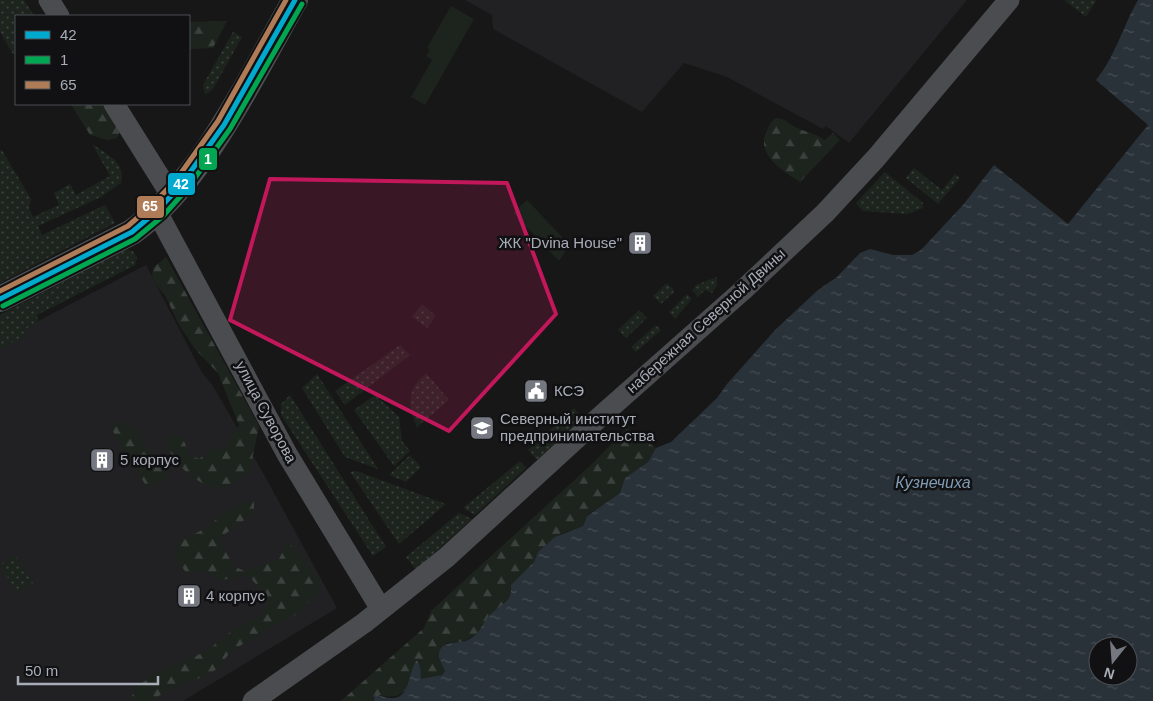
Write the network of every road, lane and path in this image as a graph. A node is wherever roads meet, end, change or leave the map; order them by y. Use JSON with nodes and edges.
{"nodes":[{"id":1,"x":49,"y":0,"type":"edge"},
{"id":2,"x":295,"y":0,"type":"edge"},
{"id":3,"x":1009,"y":0,"type":"edge"},
{"id":4,"x":58,"y":15,"type":"edge"},
{"id":5,"x":114,"y":105,"type":"edge"},
{"id":6,"x":164,"y":204,"type":"junction"},
{"id":7,"x":0,"y":299,"type":"edge"},
{"id":8,"x":380,"y":608,"type":"junction"},
{"id":9,"x":254,"y":701,"type":"edge"}],
"edges":[{"from":1,"to":4,"type":"street"},
{"from":2,"to":6,"type":"main road"},
{"from":3,"to":8,"type":"street","name":"набережная Северной Двины"},
{"from":5,"to":6,"type":"street","name":"улица Суворова"},
{"from":6,"to":7,"type":"main road"},
{"from":6,"to":8,"type":"street","name":"улица Суворова"},
{"from":8,"to":9,"type":"street","name":"набережная Северной Двины"}]}
